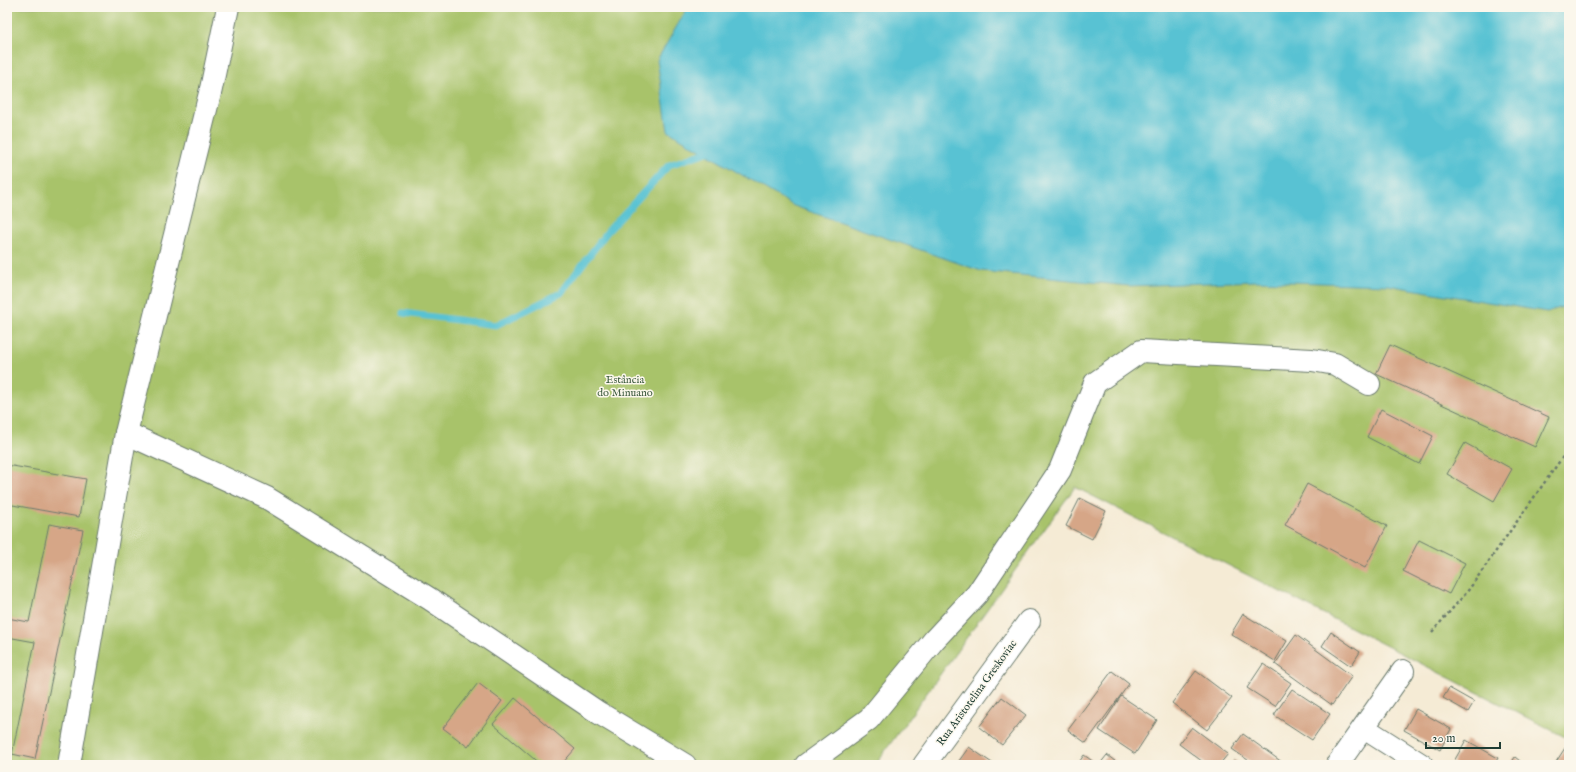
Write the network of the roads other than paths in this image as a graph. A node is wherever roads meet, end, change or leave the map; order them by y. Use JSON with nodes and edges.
{"nodes":[{"id":1,"x":228,"y":7,"type":"edge"},
{"id":2,"x":1369,"y":384,"type":"dead end"},
{"id":3,"x":126,"y":433,"type":"junction"},
{"id":4,"x":1029,"y":621,"type":"dead end"},
{"id":5,"x":1403,"y":671,"type":"dead end"},
{"id":6,"x":1364,"y":728,"type":"junction"},
{"id":7,"x":69,"y":765,"type":"edge"},
{"id":8,"x":685,"y":765,"type":"edge"},
{"id":9,"x":806,"y":765,"type":"edge"},
{"id":10,"x":924,"y":765,"type":"edge"},
{"id":11,"x":1337,"y":765,"type":"edge"},
{"id":12,"x":1422,"y":765,"type":"edge"}],
"edges":[{"from":1,"to":3,"type":"street"},
{"from":2,"to":9,"type":"street"},
{"from":3,"to":7,"type":"street"},
{"from":3,"to":8,"type":"street"},
{"from":4,"to":10,"type":"street","name":"Rua Aristotelina Greskoviac"},
{"from":5,"to":6,"type":"street"},
{"from":6,"to":11,"type":"street"},
{"from":6,"to":12,"type":"street"}]}
